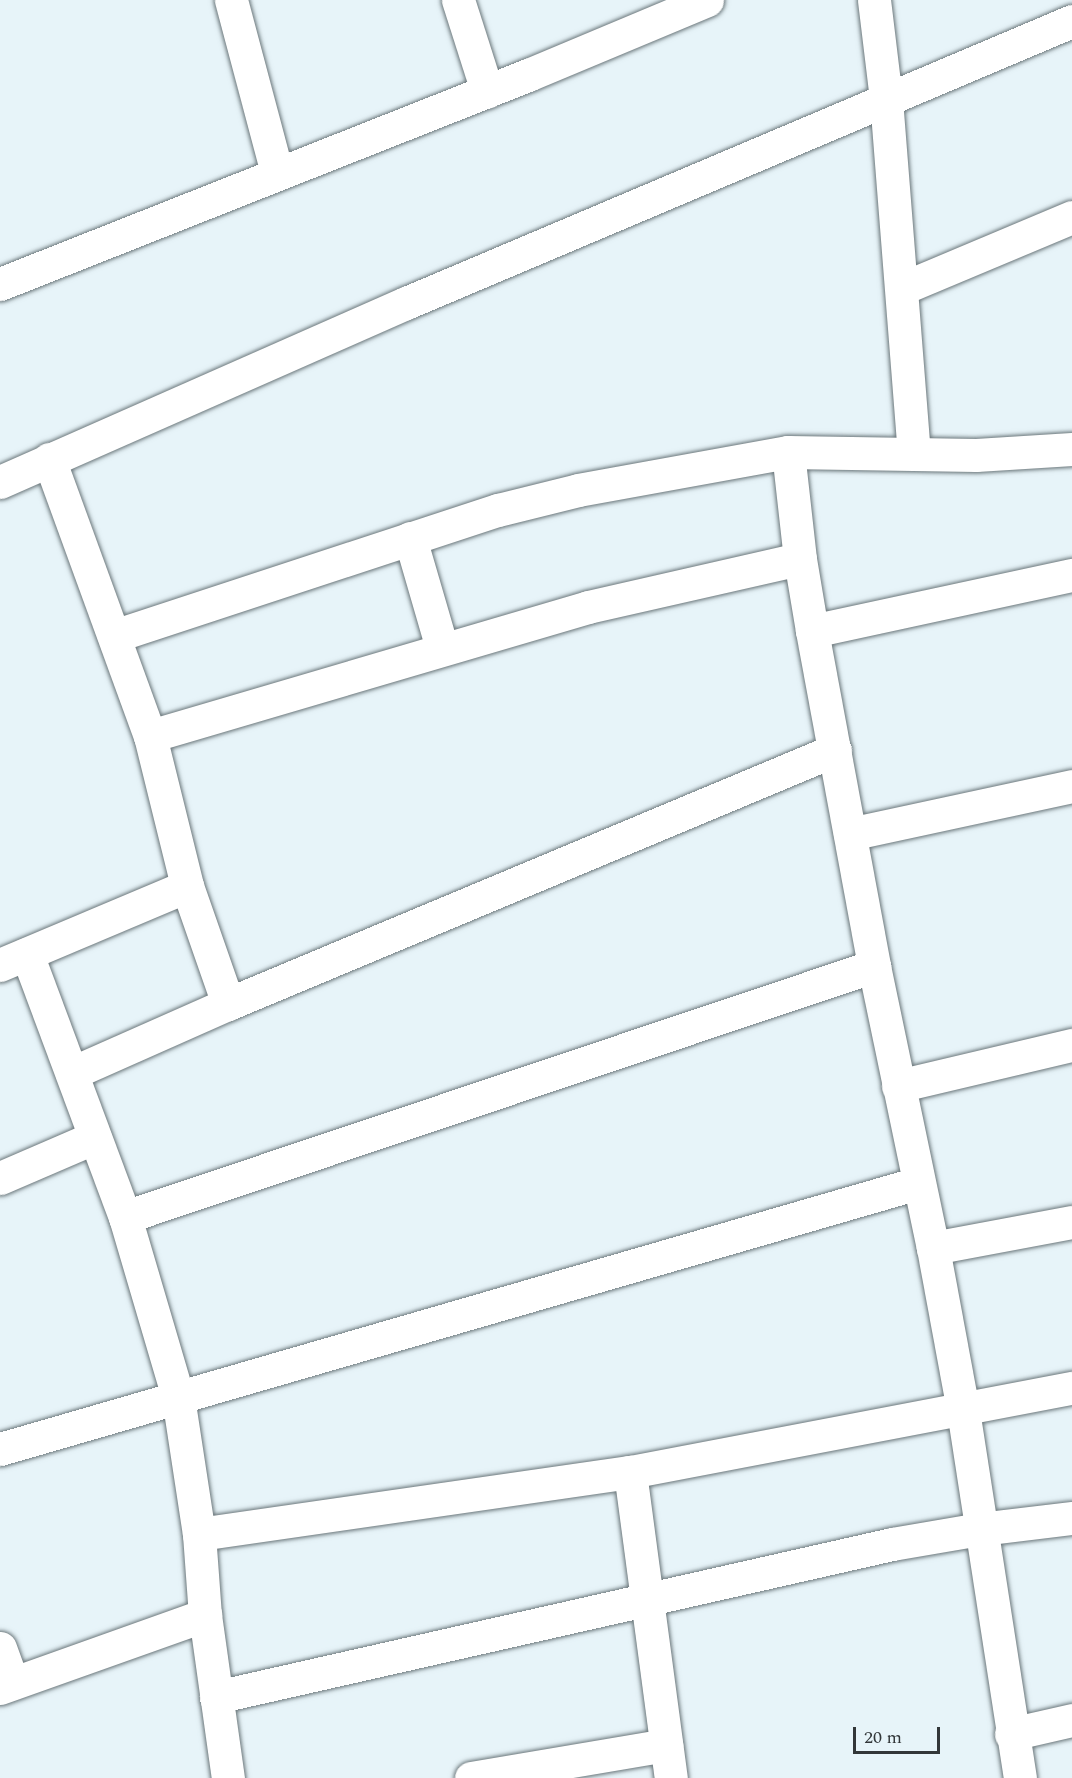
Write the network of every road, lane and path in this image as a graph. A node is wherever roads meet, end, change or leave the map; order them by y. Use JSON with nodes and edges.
{"nodes":[{"id":1,"x":231,"y":0,"type":"edge"},
{"id":2,"x":458,"y":0,"type":"edge"},
{"id":3,"x":707,"y":0,"type":"edge"},
{"id":4,"x":874,"y":0,"type":"edge"},
{"id":5,"x":1072,"y":21,"type":"edge"},
{"id":6,"x":487,"y":92,"type":"junction"},
{"id":7,"x":886,"y":99,"type":"junction"},
{"id":8,"x":277,"y":172,"type":"junction"},
{"id":9,"x":1072,"y":217,"type":"edge"},
{"id":10,"x":0,"y":284,"type":"edge"},
{"id":11,"x":903,"y":288,"type":"junction"},
{"id":12,"x":1072,"y":449,"type":"edge"},
{"id":13,"x":788,"y":452,"type":"junction"},
{"id":14,"x":914,"y":454,"type":"junction"},
{"id":15,"x":50,"y":459,"type":"junction"},
{"id":16,"x":0,"y":482,"type":"edge"},
{"id":17,"x":410,"y":538,"type":"junction"},
{"id":18,"x":800,"y":559,"type":"junction"},
{"id":19,"x":1072,"y":575,"type":"edge"},
{"id":20,"x":812,"y":631,"type":"junction"},
{"id":21,"x":114,"y":636,"type":"junction"},
{"id":22,"x":442,"y":648,"type":"junction"},
{"id":23,"x":150,"y":736,"type":"junction"},
{"id":24,"x":835,"y":750,"type":"junction"},
{"id":25,"x":1072,"y":786,"type":"edge"},
{"id":26,"x":850,"y":834,"type":"junction"},
{"id":27,"x":187,"y":886,"type":"junction"},
{"id":28,"x":14,"y":960,"type":"edge"},
{"id":29,"x":874,"y":966,"type":"junction"},
{"id":30,"x":228,"y":1004,"type":"junction"},
{"id":31,"x":1072,"y":1045,"type":"edge"},
{"id":32,"x":72,"y":1073,"type":"junction"},
{"id":33,"x":898,"y":1086,"type":"junction"},
{"id":34,"x":95,"y":1137,"type":"junction"},
{"id":35,"x":0,"y":1178,"type":"edge"},
{"id":36,"x":918,"y":1183,"type":"junction"},
{"id":37,"x":125,"y":1217,"type":"junction"},
{"id":38,"x":1072,"y":1222,"type":"edge"},
{"id":39,"x":933,"y":1248,"type":"junction"},
{"id":40,"x":1072,"y":1388,"type":"edge"},
{"id":41,"x":178,"y":1397,"type":"junction"},
{"id":42,"x":963,"y":1410,"type":"junction"},
{"id":43,"x":0,"y":1449,"type":"edge"},
{"id":44,"x":630,"y":1472,"type":"junction"},
{"id":45,"x":1072,"y":1518,"type":"edge"},
{"id":46,"x":980,"y":1529,"type":"junction"},
{"id":47,"x":199,"y":1534,"type":"junction"},
{"id":48,"x":646,"y":1600,"type":"junction"},
{"id":49,"x":206,"y":1615,"type":"junction"},
{"id":50,"x":0,"y":1648,"type":"edge"},
{"id":51,"x":7,"y":1685,"type":"edge"},
{"id":52,"x":216,"y":1696,"type":"junction"},
{"id":53,"x":1072,"y":1720,"type":"edge"},
{"id":54,"x":1011,"y":1734,"type":"junction"},
{"id":55,"x":666,"y":1745,"type":"junction"},
{"id":56,"x":228,"y":1778,"type":"edge"},
{"id":57,"x":471,"y":1778,"type":"edge"},
{"id":58,"x":671,"y":1778,"type":"edge"},
{"id":59,"x":1020,"y":1778,"type":"edge"}],
"edges":[{"from":1,"to":8,"type":"street"},
{"from":2,"to":6,"type":"street"},
{"from":3,"to":6,"type":"street"},
{"from":4,"to":7,"type":"street"},
{"from":5,"to":7,"type":"street"},
{"from":6,"to":8,"type":"street"},
{"from":7,"to":11,"type":"street"},
{"from":7,"to":15,"type":"street"},
{"from":8,"to":10,"type":"street"},
{"from":9,"to":11,"type":"street"},
{"from":11,"to":14,"type":"street"},
{"from":12,"to":14,"type":"street"},
{"from":13,"to":14,"type":"street"},
{"from":13,"to":17,"type":"street"},
{"from":13,"to":18,"type":"street"},
{"from":15,"to":16,"type":"street"},
{"from":15,"to":21,"type":"street"},
{"from":17,"to":21,"type":"street"},
{"from":17,"to":22,"type":"street"},
{"from":18,"to":20,"type":"street"},
{"from":18,"to":22,"type":"street"},
{"from":19,"to":20,"type":"street"},
{"from":20,"to":24,"type":"street"},
{"from":21,"to":23,"type":"street"},
{"from":22,"to":23,"type":"street"},
{"from":23,"to":27,"type":"street"},
{"from":24,"to":26,"type":"street"},
{"from":24,"to":30,"type":"street"},
{"from":25,"to":26,"type":"street"},
{"from":26,"to":29,"type":"street"},
{"from":27,"to":28,"type":"street"},
{"from":27,"to":30,"type":"street"},
{"from":28,"to":32,"type":"street"},
{"from":29,"to":33,"type":"street"},
{"from":29,"to":37,"type":"street"},
{"from":30,"to":32,"type":"street"},
{"from":31,"to":33,"type":"street"},
{"from":32,"to":34,"type":"street"},
{"from":33,"to":36,"type":"street"},
{"from":34,"to":35,"type":"street"},
{"from":34,"to":37,"type":"street"},
{"from":36,"to":39,"type":"street"},
{"from":36,"to":41,"type":"street"},
{"from":37,"to":41,"type":"street"},
{"from":38,"to":39,"type":"street"},
{"from":39,"to":42,"type":"street"},
{"from":40,"to":42,"type":"street"},
{"from":41,"to":43,"type":"street"},
{"from":41,"to":47,"type":"street"},
{"from":42,"to":44,"type":"street"},
{"from":42,"to":46,"type":"street"},
{"from":44,"to":47,"type":"street"},
{"from":44,"to":48,"type":"street"},
{"from":45,"to":46,"type":"street"},
{"from":46,"to":48,"type":"street"},
{"from":46,"to":54,"type":"street"},
{"from":47,"to":49,"type":"street"},
{"from":48,"to":52,"type":"street"},
{"from":48,"to":55,"type":"street"},
{"from":49,"to":51,"type":"street"},
{"from":49,"to":52,"type":"street"},
{"from":50,"to":51,"type":"street"},
{"from":52,"to":56,"type":"street"},
{"from":53,"to":54,"type":"street"},
{"from":54,"to":59,"type":"street"},
{"from":55,"to":57,"type":"street"},
{"from":55,"to":58,"type":"street"}]}
